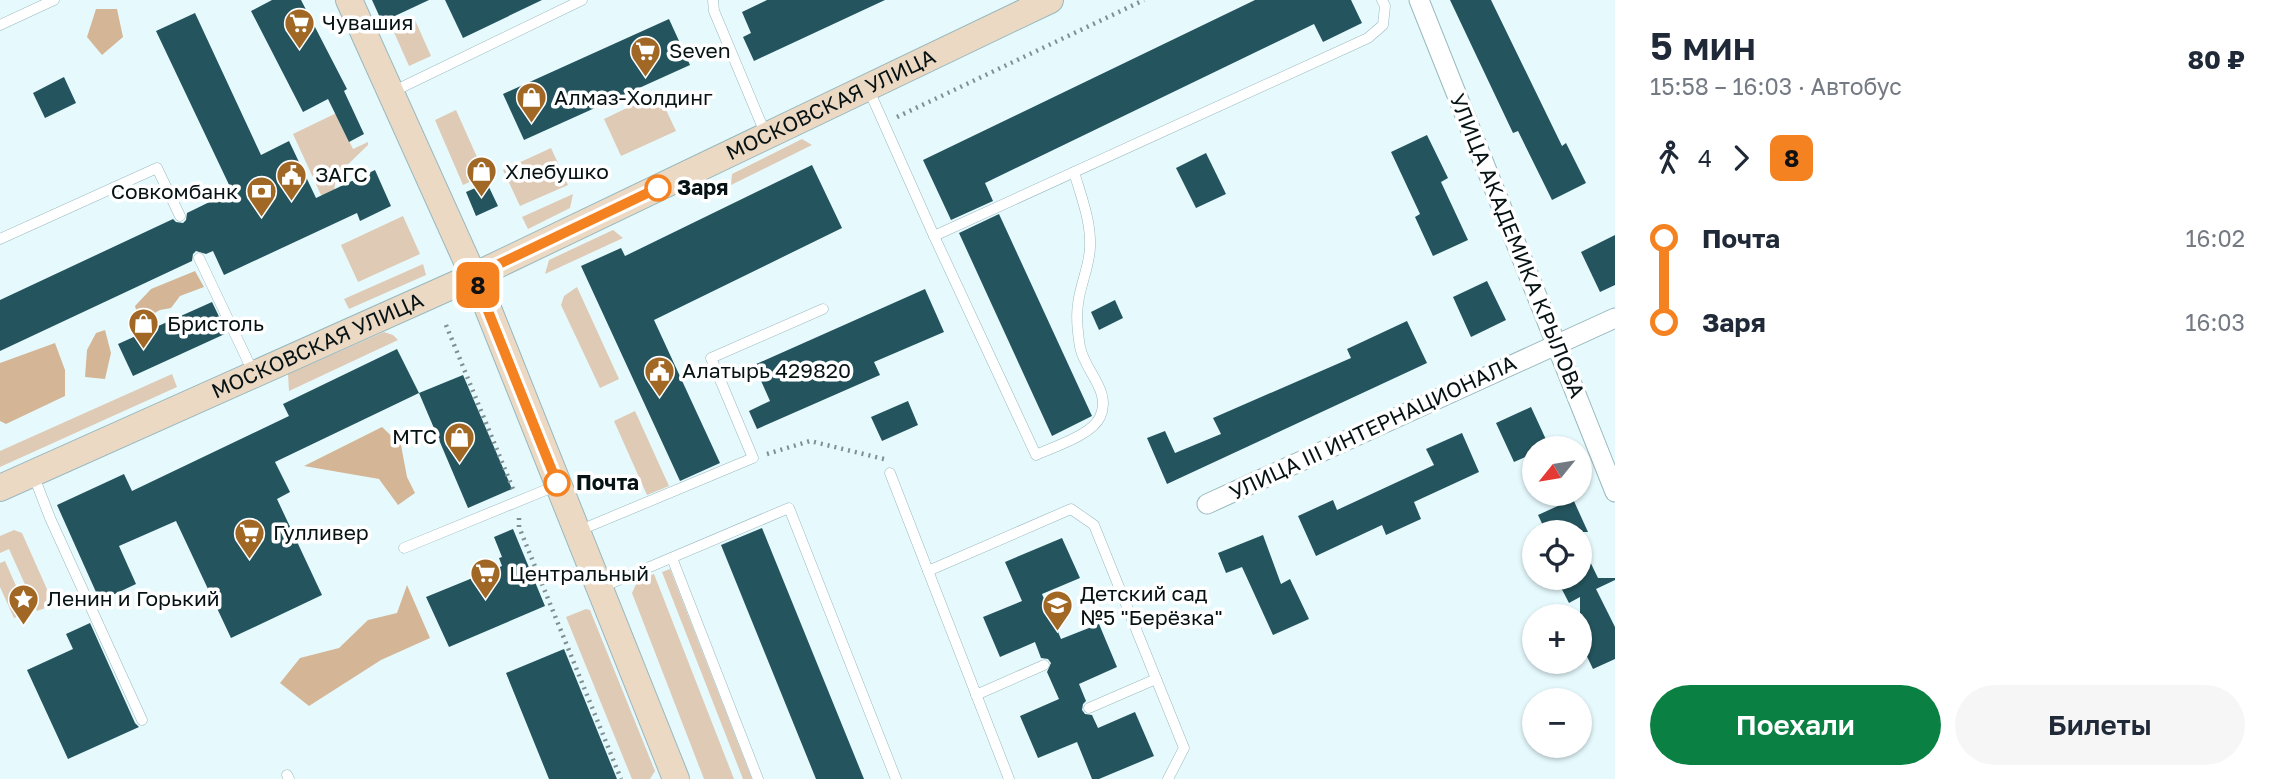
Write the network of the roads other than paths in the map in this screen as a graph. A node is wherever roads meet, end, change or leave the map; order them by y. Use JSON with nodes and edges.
{"nodes":[{"id":1,"x":54,"y":0,"type":"edge"},
{"id":2,"x":349,"y":0,"type":"edge"},
{"id":3,"x":582,"y":0,"type":"edge"},
{"id":4,"x":713,"y":0,"type":"edge"},
{"id":5,"x":1049,"y":0,"type":"edge"},
{"id":6,"x":1382,"y":0,"type":"edge"},
{"id":7,"x":1419,"y":0,"type":"edge"},
{"id":8,"x":0,"y":24,"type":"edge"},
{"id":9,"x":867,"y":87,"type":"junction"},
{"id":10,"x":391,"y":93,"type":"junction"},
{"id":11,"x":766,"y":135,"type":"junction"},
{"id":12,"x":1074,"y":172,"type":"junction"},
{"id":13,"x":180,"y":216,"type":"dead end"},
{"id":14,"x":934,"y":236,"type":"junction"},
{"id":15,"x":0,"y":239,"type":"edge"},
{"id":16,"x":199,"y":258,"type":"dead end"},
{"id":17,"x":474,"y":276,"type":"junction"},
{"id":18,"x":823,"y":309,"type":"dead end"},
{"id":19,"x":1615,"y":318,"type":"edge"},
{"id":20,"x":1556,"y":344,"type":"junction"},
{"id":21,"x":254,"y":374,"type":"junction"},
{"id":22,"x":32,"y":473,"type":"junction"},
{"id":23,"x":890,"y":473,"type":"road end"},
{"id":24,"x":558,"y":485,"type":"junction"},
{"id":25,"x":0,"y":488,"type":"edge"},
{"id":26,"x":1615,"y":492,"type":"edge"},
{"id":27,"x":1207,"y":505,"type":"dead end"},
{"id":28,"x":577,"y":531,"type":"junction"},
{"id":29,"x":404,"y":548,"type":"dead end"},
{"id":30,"x":672,"y":558,"type":"junction"},
{"id":31,"x":928,"y":571,"type":"junction"},
{"id":32,"x":600,"y":589,"type":"junction"},
{"id":33,"x":1044,"y":665,"type":"dead end"},
{"id":34,"x":1156,"y":679,"type":"junction"},
{"id":35,"x":976,"y":695,"type":"junction"},
{"id":36,"x":1089,"y":708,"type":"dead end"},
{"id":37,"x":142,"y":720,"type":"dead end"},
{"id":38,"x":676,"y":779,"type":"edge"},
{"id":39,"x":758,"y":779,"type":"edge"},
{"id":40,"x":896,"y":779,"type":"edge"},
{"id":41,"x":1009,"y":779,"type":"edge"},
{"id":42,"x":1168,"y":779,"type":"edge"}],
"edges":[{"from":1,"to":8,"type":"lane"},
{"from":2,"to":10,"type":"street"},
{"from":3,"to":10,"type":"lane"},
{"from":4,"to":11,"type":"lane"},
{"from":5,"to":9,"type":"street","name":"МОСКОВСКАЯ УЛИЦА"},
{"from":6,"to":12,"type":"lane"},
{"from":7,"to":20,"type":"street","name":"УЛИЦА АКАДЕМИКА КРЫЛОВА"},
{"from":9,"to":11,"type":"street","name":"МОСКОВСКАЯ УЛИЦА"},
{"from":9,"to":14,"type":"lane"},
{"from":10,"to":17,"type":"street"},
{"from":11,"to":17,"type":"street","name":"МОСКОВСКАЯ УЛИЦА"},
{"from":12,"to":14,"type":"lane"},
{"from":12,"to":14,"type":"lane"},
{"from":13,"to":15,"type":"lane"},
{"from":16,"to":21,"type":"lane"},
{"from":17,"to":21,"type":"street","name":"МОСКОВСКАЯ УЛИЦА"},
{"from":17,"to":24,"type":"street"},
{"from":18,"to":28,"type":"lane"},
{"from":19,"to":20,"type":"street","name":"УЛИЦА III ИНТЕРНАЦИОНАЛА"},
{"from":20,"to":26,"type":"street","name":"УЛИЦА АКАДЕМИКА КРЫЛОВА"},
{"from":20,"to":27,"type":"street","name":"УЛИЦА III ИНТЕРНАЦИОНАЛА"},
{"from":21,"to":22,"type":"street","name":"МОСКОВСКАЯ УЛИЦА"},
{"from":22,"to":25,"type":"street","name":"МОСКОВСКАЯ УЛИЦА"},
{"from":22,"to":37,"type":"lane"},
{"from":23,"to":31,"type":"lane"},
{"from":24,"to":28,"type":"street"},
{"from":24,"to":29,"type":"lane"},
{"from":28,"to":32,"type":"street"},
{"from":30,"to":32,"type":"lane"},
{"from":30,"to":39,"type":"lane"},
{"from":30,"to":40,"type":"lane"},
{"from":31,"to":34,"type":"lane"},
{"from":31,"to":35,"type":"lane"},
{"from":32,"to":38,"type":"street"},
{"from":33,"to":35,"type":"lane"},
{"from":34,"to":36,"type":"lane"},
{"from":34,"to":42,"type":"lane"},
{"from":35,"to":41,"type":"lane"}]}
